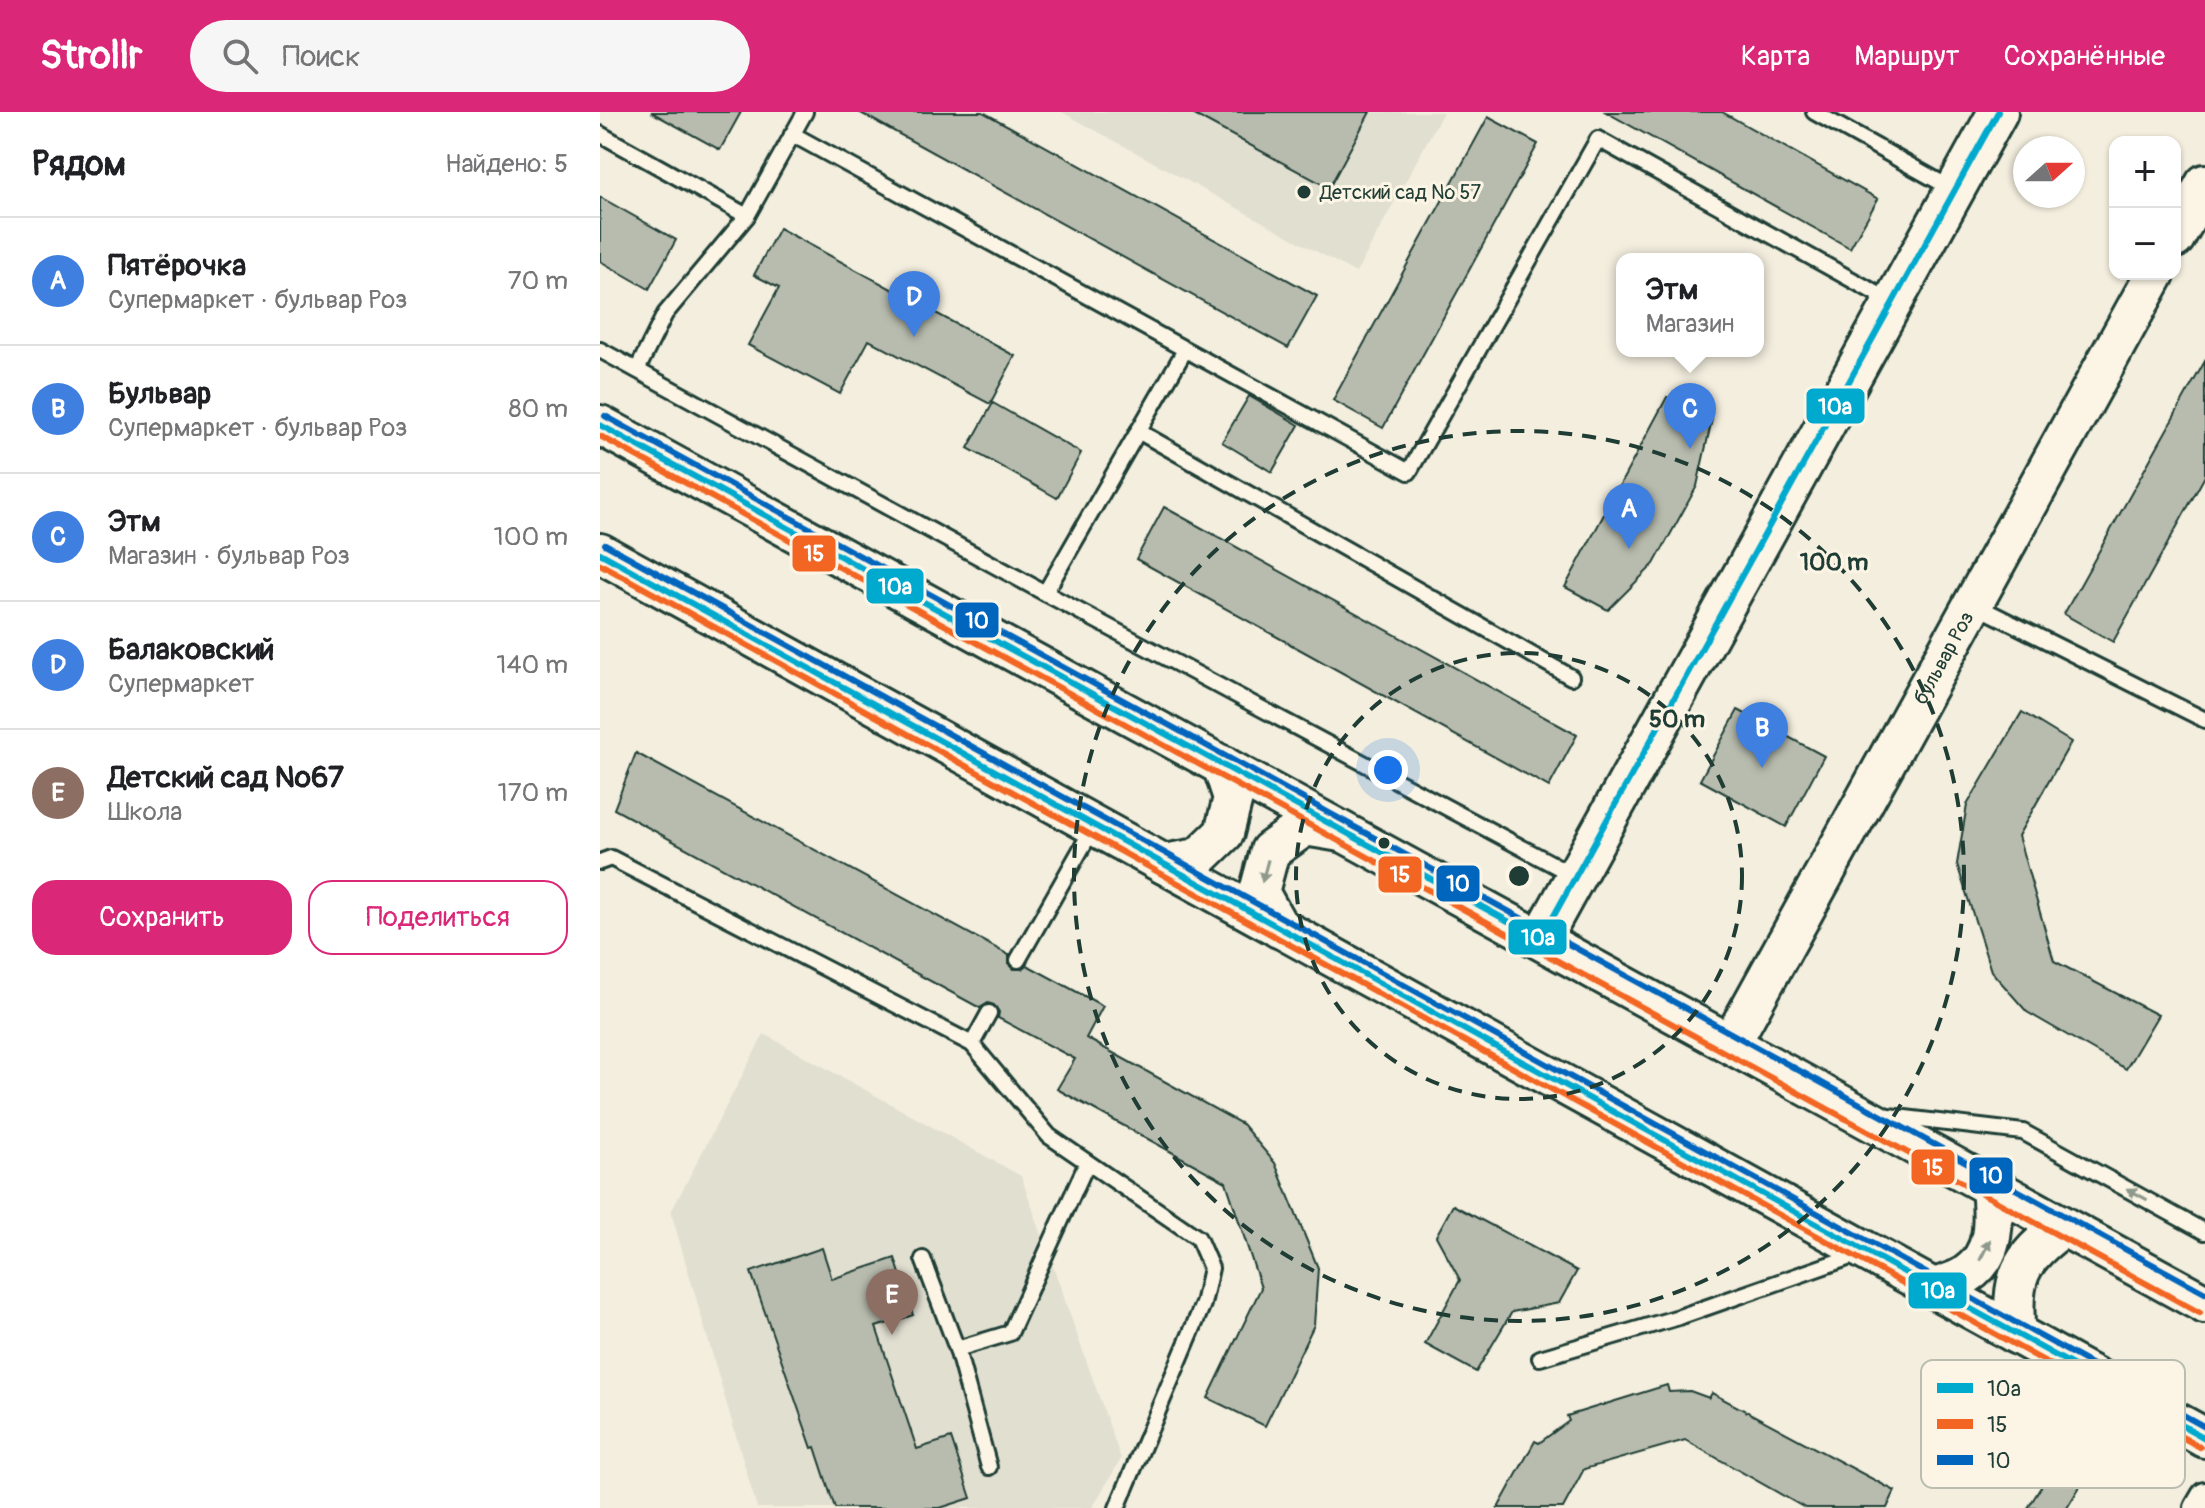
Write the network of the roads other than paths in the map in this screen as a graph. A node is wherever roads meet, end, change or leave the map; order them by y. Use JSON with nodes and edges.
{"nodes":[{"id":1,"x":805,"y":112,"type":"edge"},
{"id":2,"x":1814,"y":112,"type":"edge"},
{"id":3,"x":1998,"y":112,"type":"edge"},
{"id":4,"x":600,"y":134,"type":"edge"},
{"id":5,"x":792,"y":134,"type":"junction"},
{"id":6,"x":2205,"y":184,"type":"edge"},
{"id":7,"x":1955,"y":190,"type":"junction"},
{"id":8,"x":747,"y":216,"type":"junction"},
{"id":9,"x":2181,"y":227,"type":"edge"},
{"id":10,"x":2152,"y":280,"type":"edge"},
{"id":11,"x":1893,"y":302,"type":"junction"},
{"id":12,"x":600,"y":350,"type":"edge"},
{"id":13,"x":1185,"y":350,"type":"junction"},
{"id":14,"x":637,"y":370,"type":"junction"},
{"id":15,"x":600,"y":425,"type":"edge"},
{"id":16,"x":1138,"y":431,"type":"junction"},
{"id":17,"x":600,"y":553,"type":"edge"},
{"id":18,"x":1045,"y":593,"type":"junction"},
{"id":19,"x":1973,"y":604,"type":"junction"},
{"id":20,"x":1571,"y":677,"type":"dead end"},
{"id":21,"x":2205,"y":720,"type":"edge"},
{"id":22,"x":1222,"y":765,"type":"junction"},
{"id":23,"x":1094,"y":826,"type":"junction"},
{"id":24,"x":1347,"y":833,"type":"junction"},
{"id":25,"x":600,"y":862,"type":"edge"},
{"id":26,"x":1164,"y":864,"type":"junction"},
{"id":27,"x":1576,"y":877,"type":"junction"},
{"id":28,"x":1279,"y":928,"type":"junction"},
{"id":29,"x":1541,"y":939,"type":"junction"},
{"id":30,"x":1018,"y":960,"type":"dead end"},
{"id":31,"x":989,"y":1013,"type":"dead end"},
{"id":32,"x":1731,"y":1043,"type":"junction"},
{"id":33,"x":972,"y":1044,"type":"junction"},
{"id":34,"x":1859,"y":1113,"type":"junction"},
{"id":35,"x":1087,"y":1163,"type":"junction"},
{"id":36,"x":1991,"y":1186,"type":"junction"},
{"id":37,"x":2063,"y":1227,"type":"junction"},
{"id":38,"x":2205,"y":1232,"type":"edge"},
{"id":39,"x":1866,"y":1251,"type":"junction"},
{"id":40,"x":923,"y":1259,"type":"dead end"},
{"id":41,"x":1936,"y":1288,"type":"junction"},
{"id":42,"x":2205,"y":1304,"type":"edge"},
{"id":43,"x":2016,"y":1334,"type":"junction"},
{"id":44,"x":957,"y":1349,"type":"junction"},
{"id":45,"x":1540,"y":1358,"type":"dead end"},
{"id":46,"x":2063,"y":1360,"type":"edge"},
{"id":47,"x":2185,"y":1427,"type":"edge"},
{"id":48,"x":2205,"y":1438,"type":"edge"},
{"id":49,"x":989,"y":1467,"type":"dead end"},
{"id":50,"x":2205,"y":1496,"type":"edge"},
{"id":51,"x":1117,"y":1508,"type":"edge"},
{"id":52,"x":2198,"y":1508,"type":"edge"}],
"edges":[{"from":1,"to":5,"type":"lane"},
{"from":2,"to":7,"type":"lane"},
{"from":3,"to":7,"type":"main road"},
{"from":4,"to":8,"type":"lane"},
{"from":5,"to":8,"type":"lane"},
{"from":5,"to":13,"type":"lane"},
{"from":6,"to":9,"type":"main road"},
{"from":7,"to":11,"type":"main road"},
{"from":8,"to":14,"type":"lane"},
{"from":10,"to":19,"type":"main road","name":"бульвар Роз"},
{"from":11,"to":13,"type":"lane"},
{"from":11,"to":27,"type":"main road"},
{"from":12,"to":14,"type":"lane"},
{"from":13,"to":16,"type":"lane"},
{"from":14,"to":18,"type":"lane"},
{"from":15,"to":22,"type":"main road"},
{"from":16,"to":18,"type":"lane"},
{"from":16,"to":20,"type":"lane"},
{"from":17,"to":23,"type":"main road"},
{"from":18,"to":27,"type":"lane"},
{"from":19,"to":21,"type":"lane"},
{"from":19,"to":32,"type":"main road","name":"бульвар Роз"},
{"from":22,"to":24,"type":"main road"},
{"from":22,"to":26,"type":"main road"},
{"from":23,"to":26,"type":"main road"},
{"from":23,"to":30,"type":"lane"},
{"from":24,"to":28,"type":"main road","one_way":true},
{"from":24,"to":29,"type":"main road"},
{"from":25,"to":33,"type":"lane"},
{"from":26,"to":28,"type":"main road"},
{"from":27,"to":29,"type":"main road"},
{"from":28,"to":39,"type":"main road"},
{"from":29,"to":32,"type":"main road"},
{"from":31,"to":33,"type":"lane"},
{"from":32,"to":34,"type":"main road"},
{"from":33,"to":35,"type":"lane"},
{"from":34,"to":36,"type":"main road"},
{"from":38,"to":34,"type":"lane","one_way":true},
{"from":35,"to":44,"type":"lane"},
{"from":35,"to":51,"type":"lane"},
{"from":36,"to":37,"type":"main road"},
{"from":41,"to":36,"type":"main road","one_way":true},
{"from":37,"to":42,"type":"main road"},
{"from":37,"to":43,"type":"main road"},
{"from":39,"to":41,"type":"main road"},
{"from":39,"to":45,"type":"lane"},
{"from":40,"to":44,"type":"lane"},
{"from":41,"to":43,"type":"main road"},
{"from":43,"to":46,"type":"main road"},
{"from":44,"to":49,"type":"lane"},
{"from":47,"to":48,"type":"main road"},
{"from":50,"to":52,"type":"street"}]}
